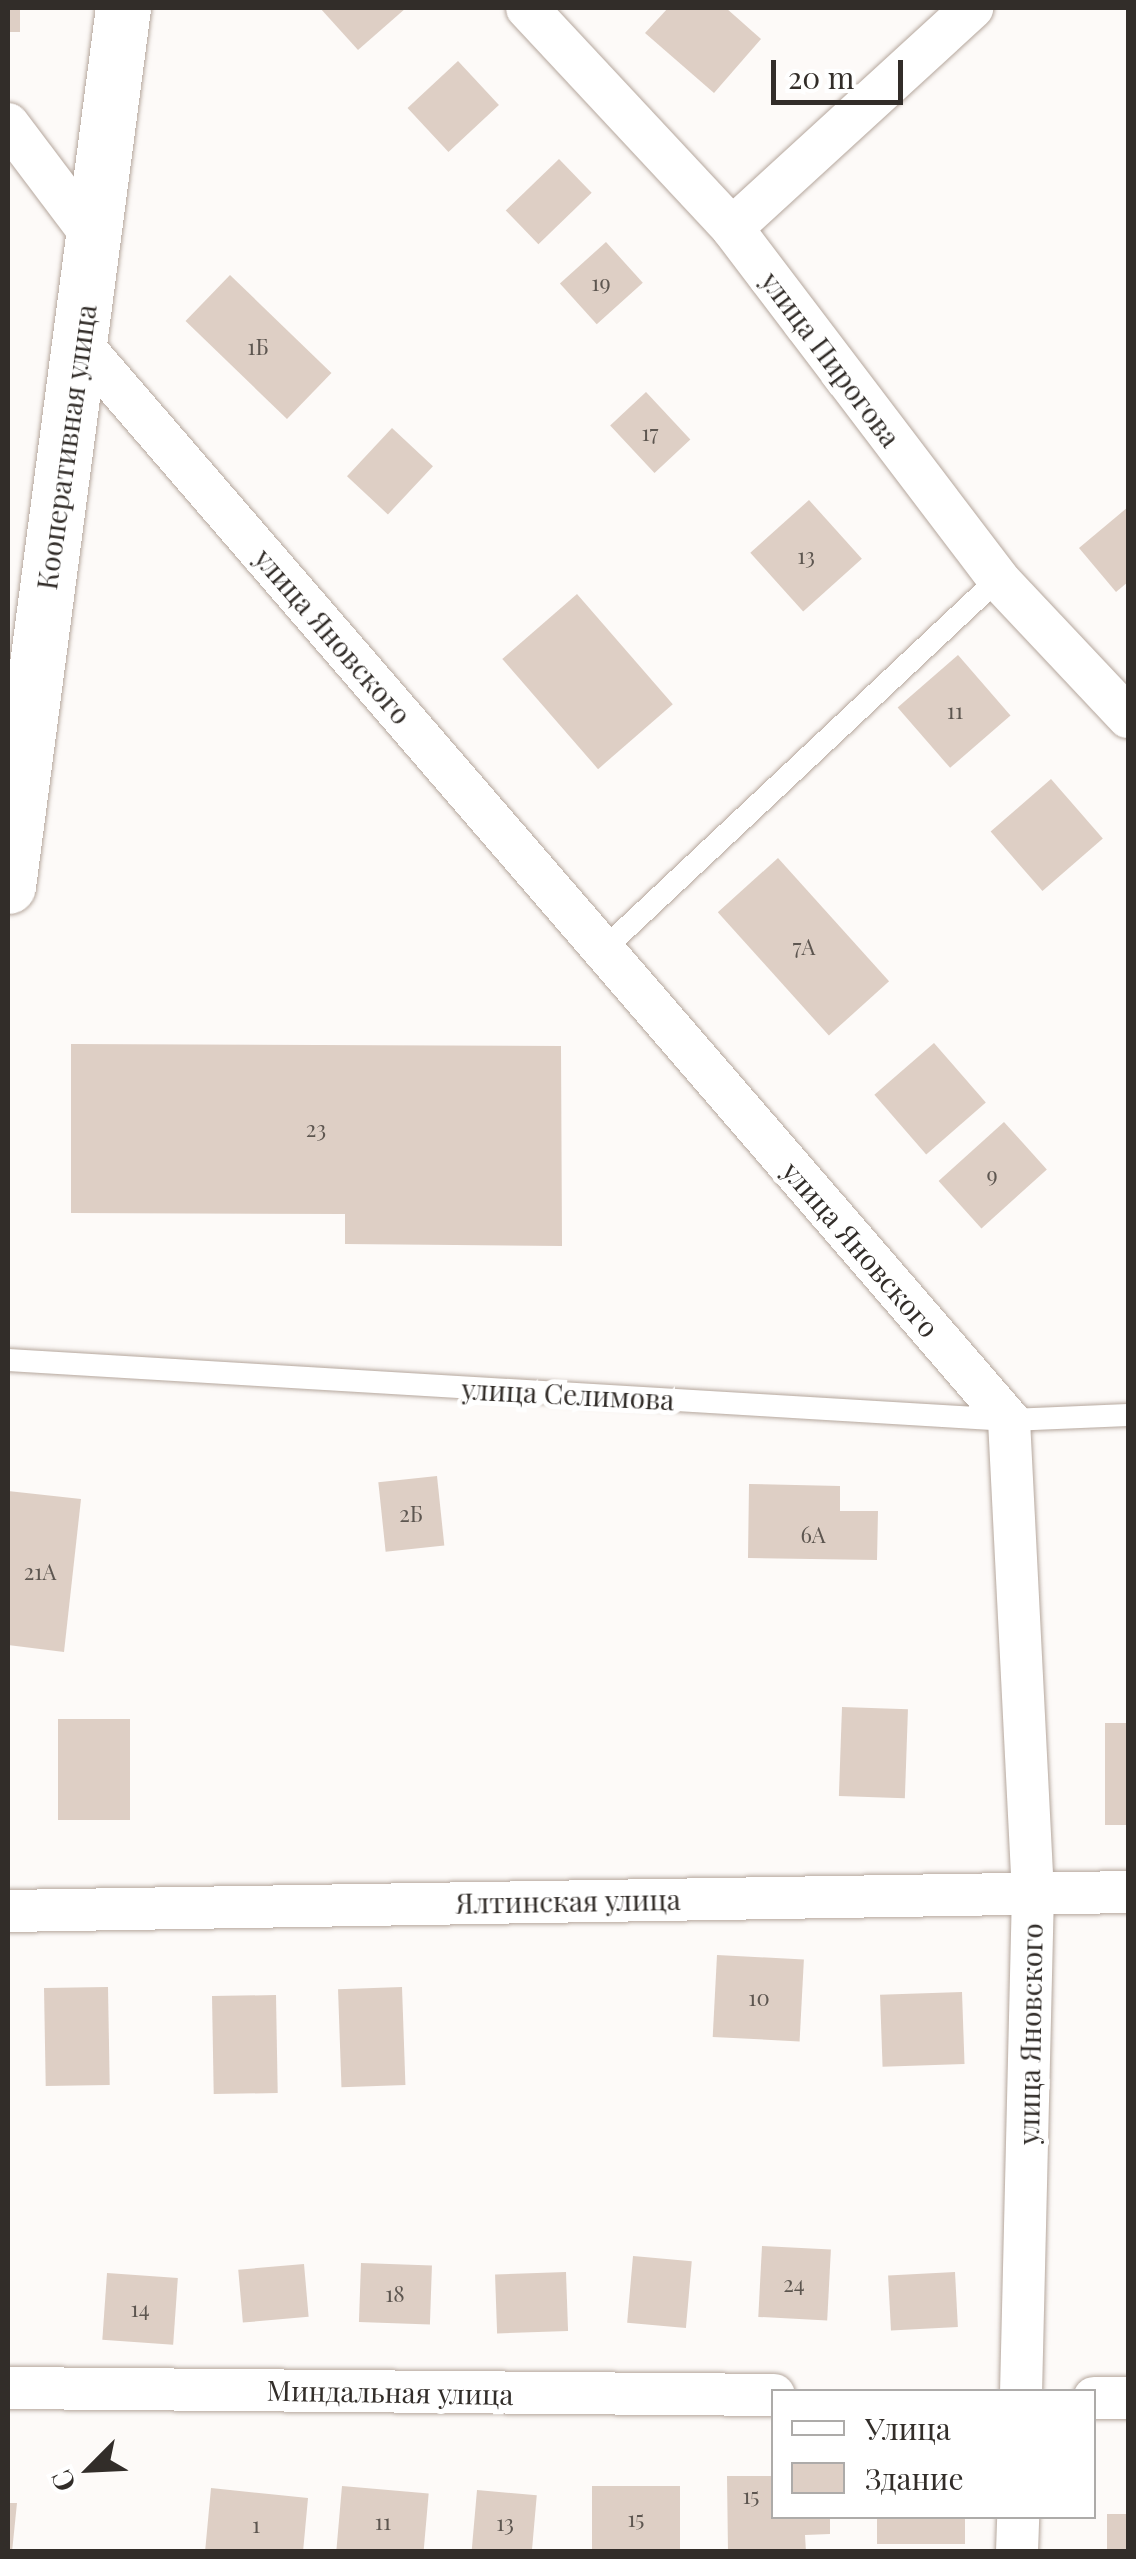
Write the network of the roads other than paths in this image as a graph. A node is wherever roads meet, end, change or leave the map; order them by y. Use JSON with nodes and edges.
{"nodes":[{"id":1,"x":124,"y":8,"type":"edge"},
{"id":2,"x":526,"y":8,"type":"edge"},
{"id":3,"x":972,"y":8,"type":"edge"},
{"id":4,"x":8,"y":124,"type":"edge"},
{"id":5,"x":732,"y":228,"type":"junction"},
{"id":6,"x":93,"y":237,"type":"junction"},
{"id":7,"x":80,"y":342,"type":"junction"},
{"id":8,"x":998,"y":579,"type":"junction"},
{"id":9,"x":1128,"y":717,"type":"edge"},
{"id":10,"x":8,"y":886,"type":"edge"},
{"id":11,"x":604,"y":950,"type":"junction"},
{"id":12,"x":8,"y":1360,"type":"edge"},
{"id":13,"x":1128,"y":1414,"type":"edge"},
{"id":14,"x":1008,"y":1420,"type":"junction"},
{"id":15,"x":1033,"y":1892,"type":"junction"},
{"id":16,"x":1128,"y":1892,"type":"edge"},
{"id":17,"x":8,"y":1911,"type":"edge"},
{"id":18,"x":8,"y":2388,"type":"edge"},
{"id":19,"x":1021,"y":2389,"type":"edge"},
{"id":20,"x":771,"y":2395,"type":"edge"},
{"id":21,"x":1096,"y":2398,"type":"edge"},
{"id":22,"x":1128,"y":2398,"type":"edge"},
{"id":23,"x":1018,"y":2519,"type":"edge"},
{"id":24,"x":1017,"y":2552,"type":"edge"}],
"edges":[{"from":1,"to":6,"type":"street","name":"Кооперативная улица"},
{"from":2,"to":5,"type":"street","name":"улица Пирогова"},
{"from":3,"to":5,"type":"street"},
{"from":4,"to":6,"type":"street"},
{"from":5,"to":8,"type":"street","name":"улица Пирогова"},
{"from":6,"to":7,"type":"street","name":"Кооперативная улица"},
{"from":7,"to":10,"type":"street","name":"Кооперативная улица"},
{"from":7,"to":11,"type":"street","name":"улица Яновского"},
{"from":8,"to":9,"type":"street","name":"улица Пирогова"},
{"from":8,"to":11,"type":"lane"},
{"from":11,"to":14,"type":"street","name":"улица Яновского"},
{"from":12,"to":14,"type":"lane","name":"улица Селимова"},
{"from":13,"to":14,"type":"lane","name":"улица Селимова"},
{"from":14,"to":15,"type":"street","name":"улица Яновского"},
{"from":15,"to":16,"type":"street","name":"Ялтинская улица"},
{"from":15,"to":17,"type":"street","name":"Ялтинская улица"},
{"from":15,"to":19,"type":"street","name":"улица Яновского"},
{"from":18,"to":20,"type":"street","name":"Миндальная улица"},
{"from":21,"to":22,"type":"street"},
{"from":23,"to":24,"type":"street"}]}
